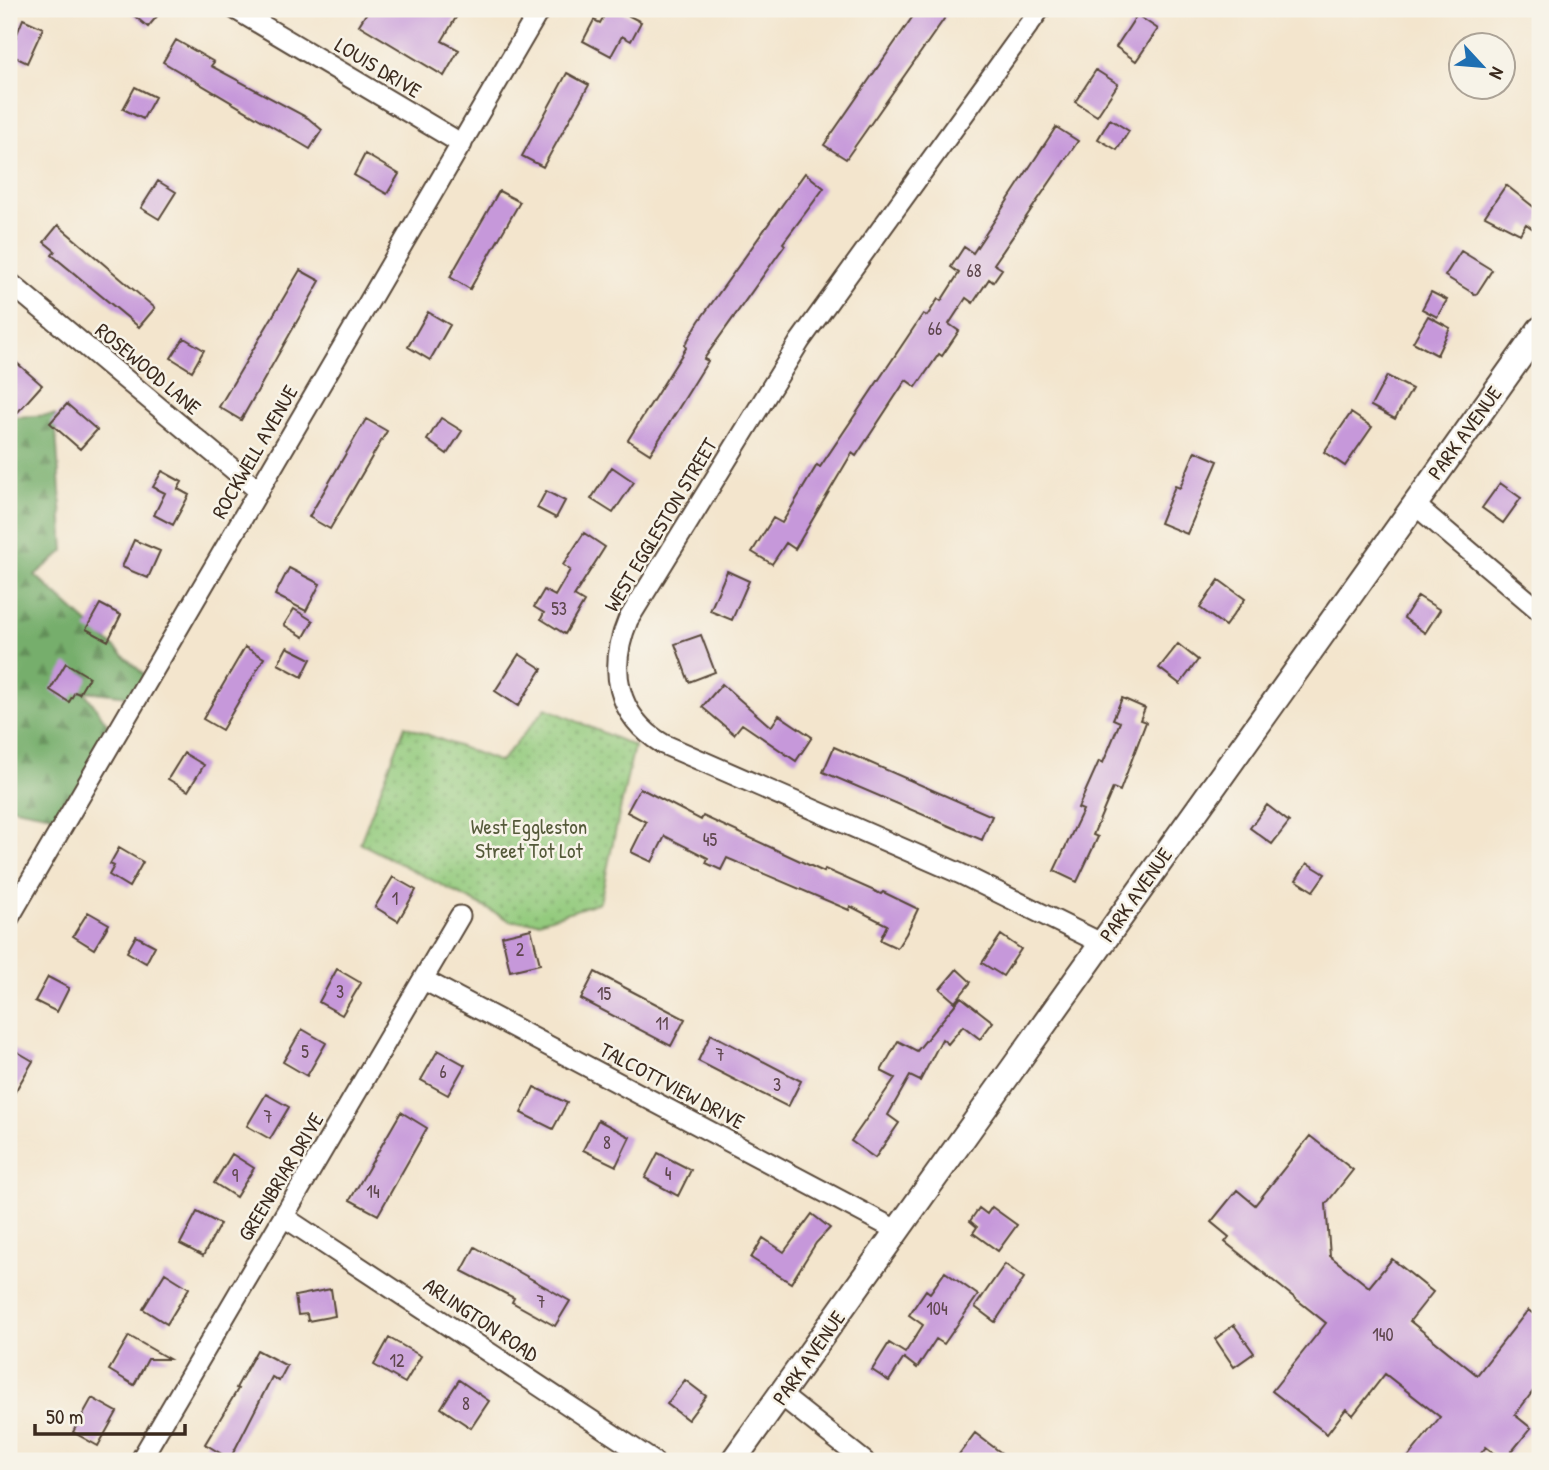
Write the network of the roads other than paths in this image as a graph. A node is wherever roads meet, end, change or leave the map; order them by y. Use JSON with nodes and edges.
{"nodes":[{"id":1,"x":235,"y":9,"type":"edge"},
{"id":2,"x":540,"y":9,"type":"edge"},
{"id":3,"x":1040,"y":9,"type":"edge"},
{"id":4,"x":462,"y":144,"type":"junction"},
{"id":5,"x":9,"y":282,"type":"edge"},
{"id":6,"x":1540,"y":330,"type":"edge"},
{"id":7,"x":259,"y":491,"type":"junction"},
{"id":8,"x":1414,"y":504,"type":"junction"},
{"id":9,"x":1540,"y":611,"type":"edge"},
{"id":10,"x":460,"y":916,"type":"dead end"},
{"id":11,"x":9,"y":918,"type":"edge"},
{"id":12,"x":1101,"y":943,"type":"junction"},
{"id":13,"x":424,"y":981,"type":"junction"},
{"id":14,"x":284,"y":1217,"type":"junction"},
{"id":15,"x":898,"y":1231,"type":"junction"},
{"id":16,"x":782,"y":1396,"type":"junction"},
{"id":17,"x":140,"y":1461,"type":"edge"},
{"id":18,"x":653,"y":1461,"type":"edge"},
{"id":19,"x":733,"y":1461,"type":"edge"},
{"id":20,"x":864,"y":1461,"type":"edge"}],
"edges":[{"from":1,"to":4,"type":"street","name":"LOUIS DRIVE"},
{"from":2,"to":4,"type":"street","name":"ROCKWELL AVENUE"},
{"from":3,"to":12,"type":"street","name":"WEST EGGLESTON STREET"},
{"from":4,"to":7,"type":"street","name":"ROCKWELL AVENUE"},
{"from":5,"to":7,"type":"street","name":"ROSEWOOD LANE"},
{"from":6,"to":8,"type":"street","name":"PARK AVENUE"},
{"from":7,"to":11,"type":"street","name":"ROCKWELL AVENUE"},
{"from":8,"to":9,"type":"street"},
{"from":8,"to":12,"type":"street","name":"PARK AVENUE"},
{"from":10,"to":13,"type":"street","name":"GREENBRIAR DRIVE"},
{"from":12,"to":15,"type":"street","name":"PARK AVENUE"},
{"from":13,"to":14,"type":"street","name":"GREENBRIAR DRIVE"},
{"from":13,"to":15,"type":"street","name":"TALCOTTVIEW DRIVE"},
{"from":14,"to":17,"type":"street","name":"GREENBRIAR DRIVE"},
{"from":14,"to":18,"type":"street","name":"ARLINGTON ROAD"},
{"from":15,"to":16,"type":"street","name":"PARK AVENUE"},
{"from":16,"to":19,"type":"street","name":"PARK AVENUE"},
{"from":16,"to":20,"type":"street"}]}
